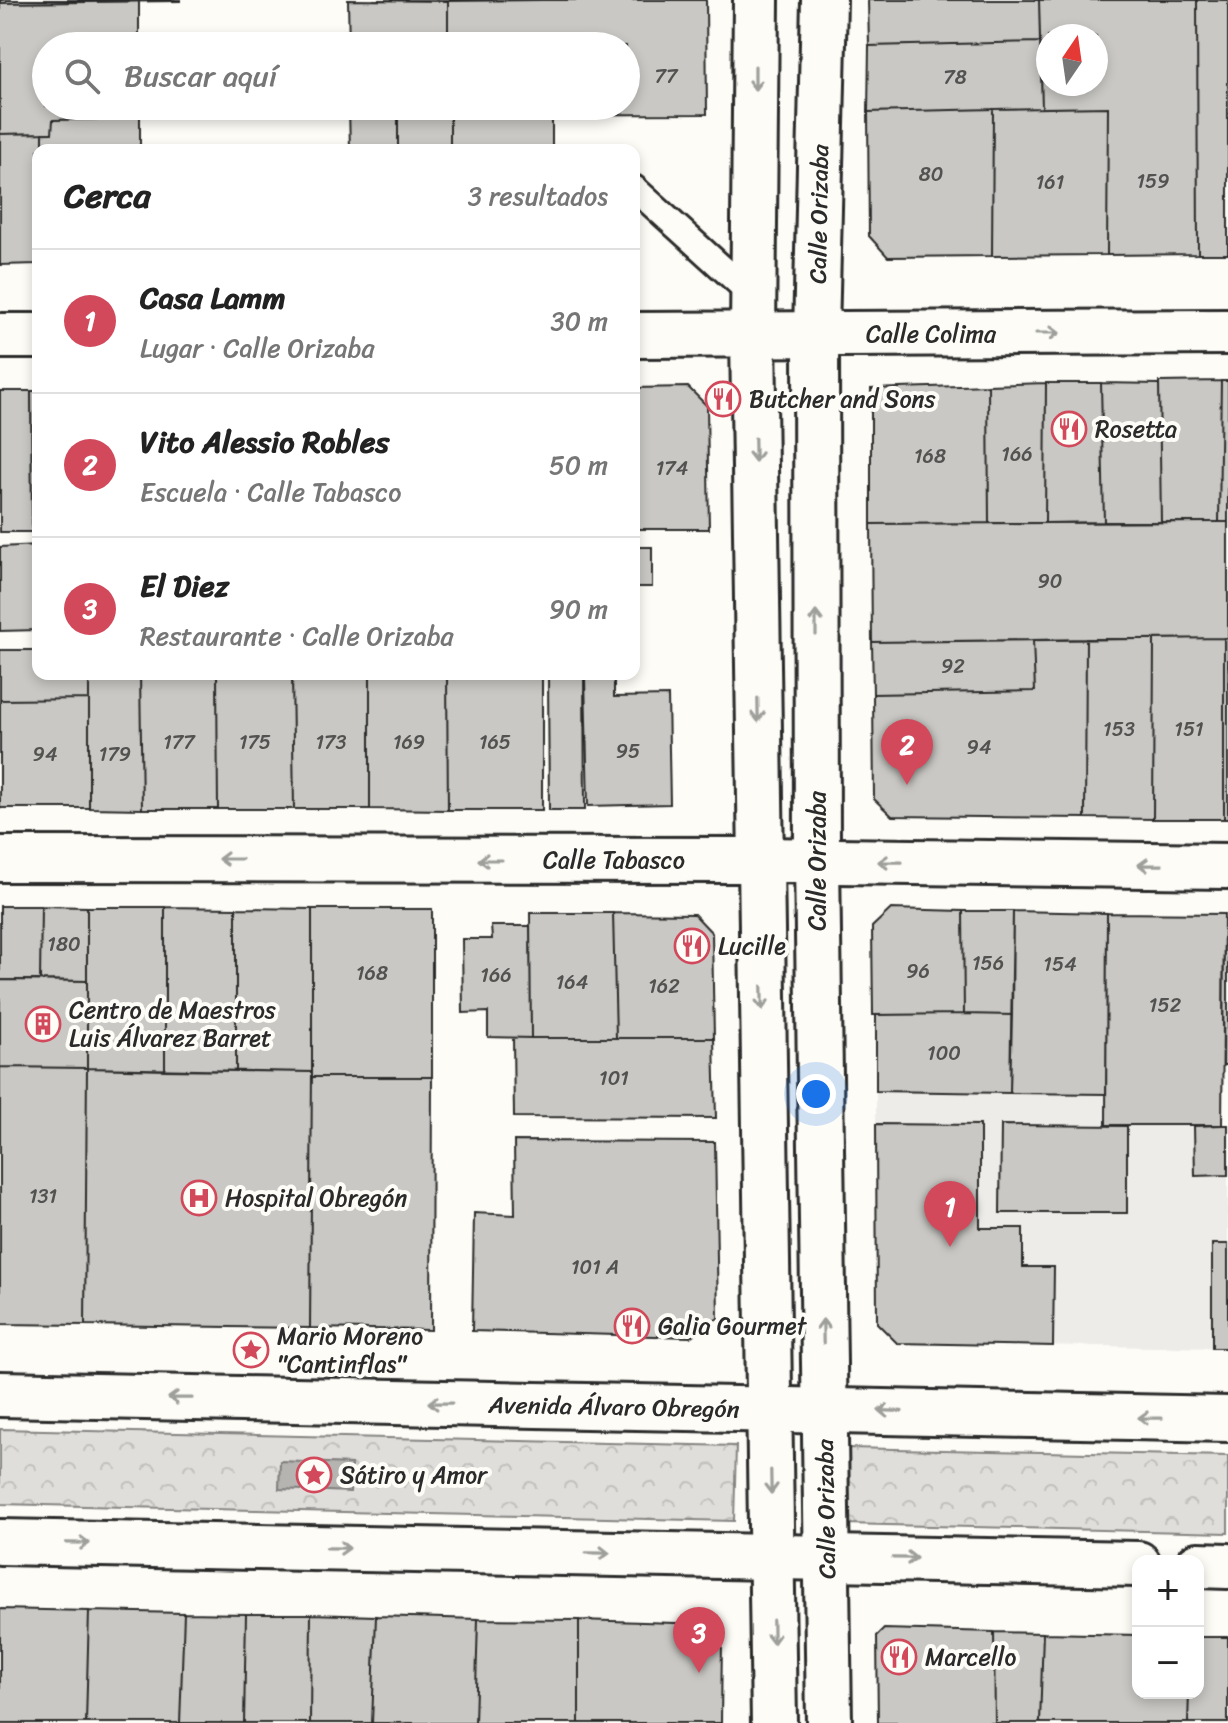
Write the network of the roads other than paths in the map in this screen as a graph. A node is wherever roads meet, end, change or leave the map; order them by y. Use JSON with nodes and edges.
{"nodes":[{"id":1,"x":756,"y":0,"type":"edge"},
{"id":2,"x":824,"y":0,"type":"edge"},
{"id":3,"x":640,"y":194,"type":"edge"},
{"id":4,"x":753,"y":316,"type":"junction"},
{"id":5,"x":1228,"y":332,"type":"edge"},
{"id":6,"x":640,"y":334,"type":"edge"},
{"id":7,"x":816,"y":334,"type":"junction"},
{"id":8,"x":0,"y":336,"type":"edge"},
{"id":9,"x":32,"y":336,"type":"edge"},
{"id":10,"x":0,"y":859,"type":"edge"},
{"id":11,"x":760,"y":860,"type":"junction"},
{"id":12,"x":817,"y":861,"type":"junction"},
{"id":13,"x":1228,"y":866,"type":"edge"},
{"id":14,"x":0,"y":1394,"type":"edge"},
{"id":15,"x":824,"y":1409,"type":"junction"},
{"id":16,"x":770,"y":1411,"type":"junction"},
{"id":17,"x":1228,"y":1419,"type":"edge"},
{"id":18,"x":0,"y":1542,"type":"edge"},
{"id":19,"x":772,"y":1554,"type":"junction"},
{"id":20,"x":827,"y":1556,"type":"junction"},
{"id":21,"x":1132,"y":1564,"type":"edge"},
{"id":22,"x":1204,"y":1565,"type":"edge"},
{"id":23,"x":1228,"y":1566,"type":"edge"},
{"id":24,"x":774,"y":1723,"type":"edge"},
{"id":25,"x":829,"y":1723,"type":"edge"}],
"edges":[{"from":1,"to":4,"type":"street","one_way":true},
{"from":2,"to":7,"type":"street","name":"Calle Orizaba"},
{"from":3,"to":4,"type":"lane"},
{"from":4,"to":6,"type":"street","name":"Calle Colima"},
{"from":4,"to":7,"type":"street","name":"Calle Colima"},
{"from":4,"to":11,"type":"street","one_way":true},
{"from":7,"to":5,"type":"street","name":"Calle Colima","one_way":true},
{"from":12,"to":7,"type":"street","name":"Calle Orizaba","one_way":true},
{"from":8,"to":9,"type":"street"},
{"from":11,"to":10,"type":"street","name":"Calle Tabasco","one_way":true},
{"from":11,"to":12,"type":"street","name":"Calle Tabasco"},
{"from":11,"to":16,"type":"street","one_way":true},
{"from":13,"to":12,"type":"street","name":"Calle Tabasco","one_way":true},
{"from":15,"to":12,"type":"street","name":"Calle Orizaba","one_way":true},
{"from":16,"to":14,"type":"street","name":"Avenida Álvaro Obregón","one_way":true},
{"from":15,"to":16,"type":"street","name":"Avenida Álvaro Obregón"},
{"from":17,"to":15,"type":"street","name":"Avenida Álvaro Obregón","one_way":true},
{"from":15,"to":20,"type":"street","name":"Calle Orizaba"},
{"from":16,"to":19,"type":"street","one_way":true},
{"from":18,"to":19,"type":"street","one_way":true},
{"from":19,"to":20,"type":"street"},
{"from":19,"to":24,"type":"street","one_way":true},
{"from":20,"to":21,"type":"street","one_way":true},
{"from":20,"to":25,"type":"street","name":"Calle Orizaba"},
{"from":22,"to":23,"type":"street"}]}
